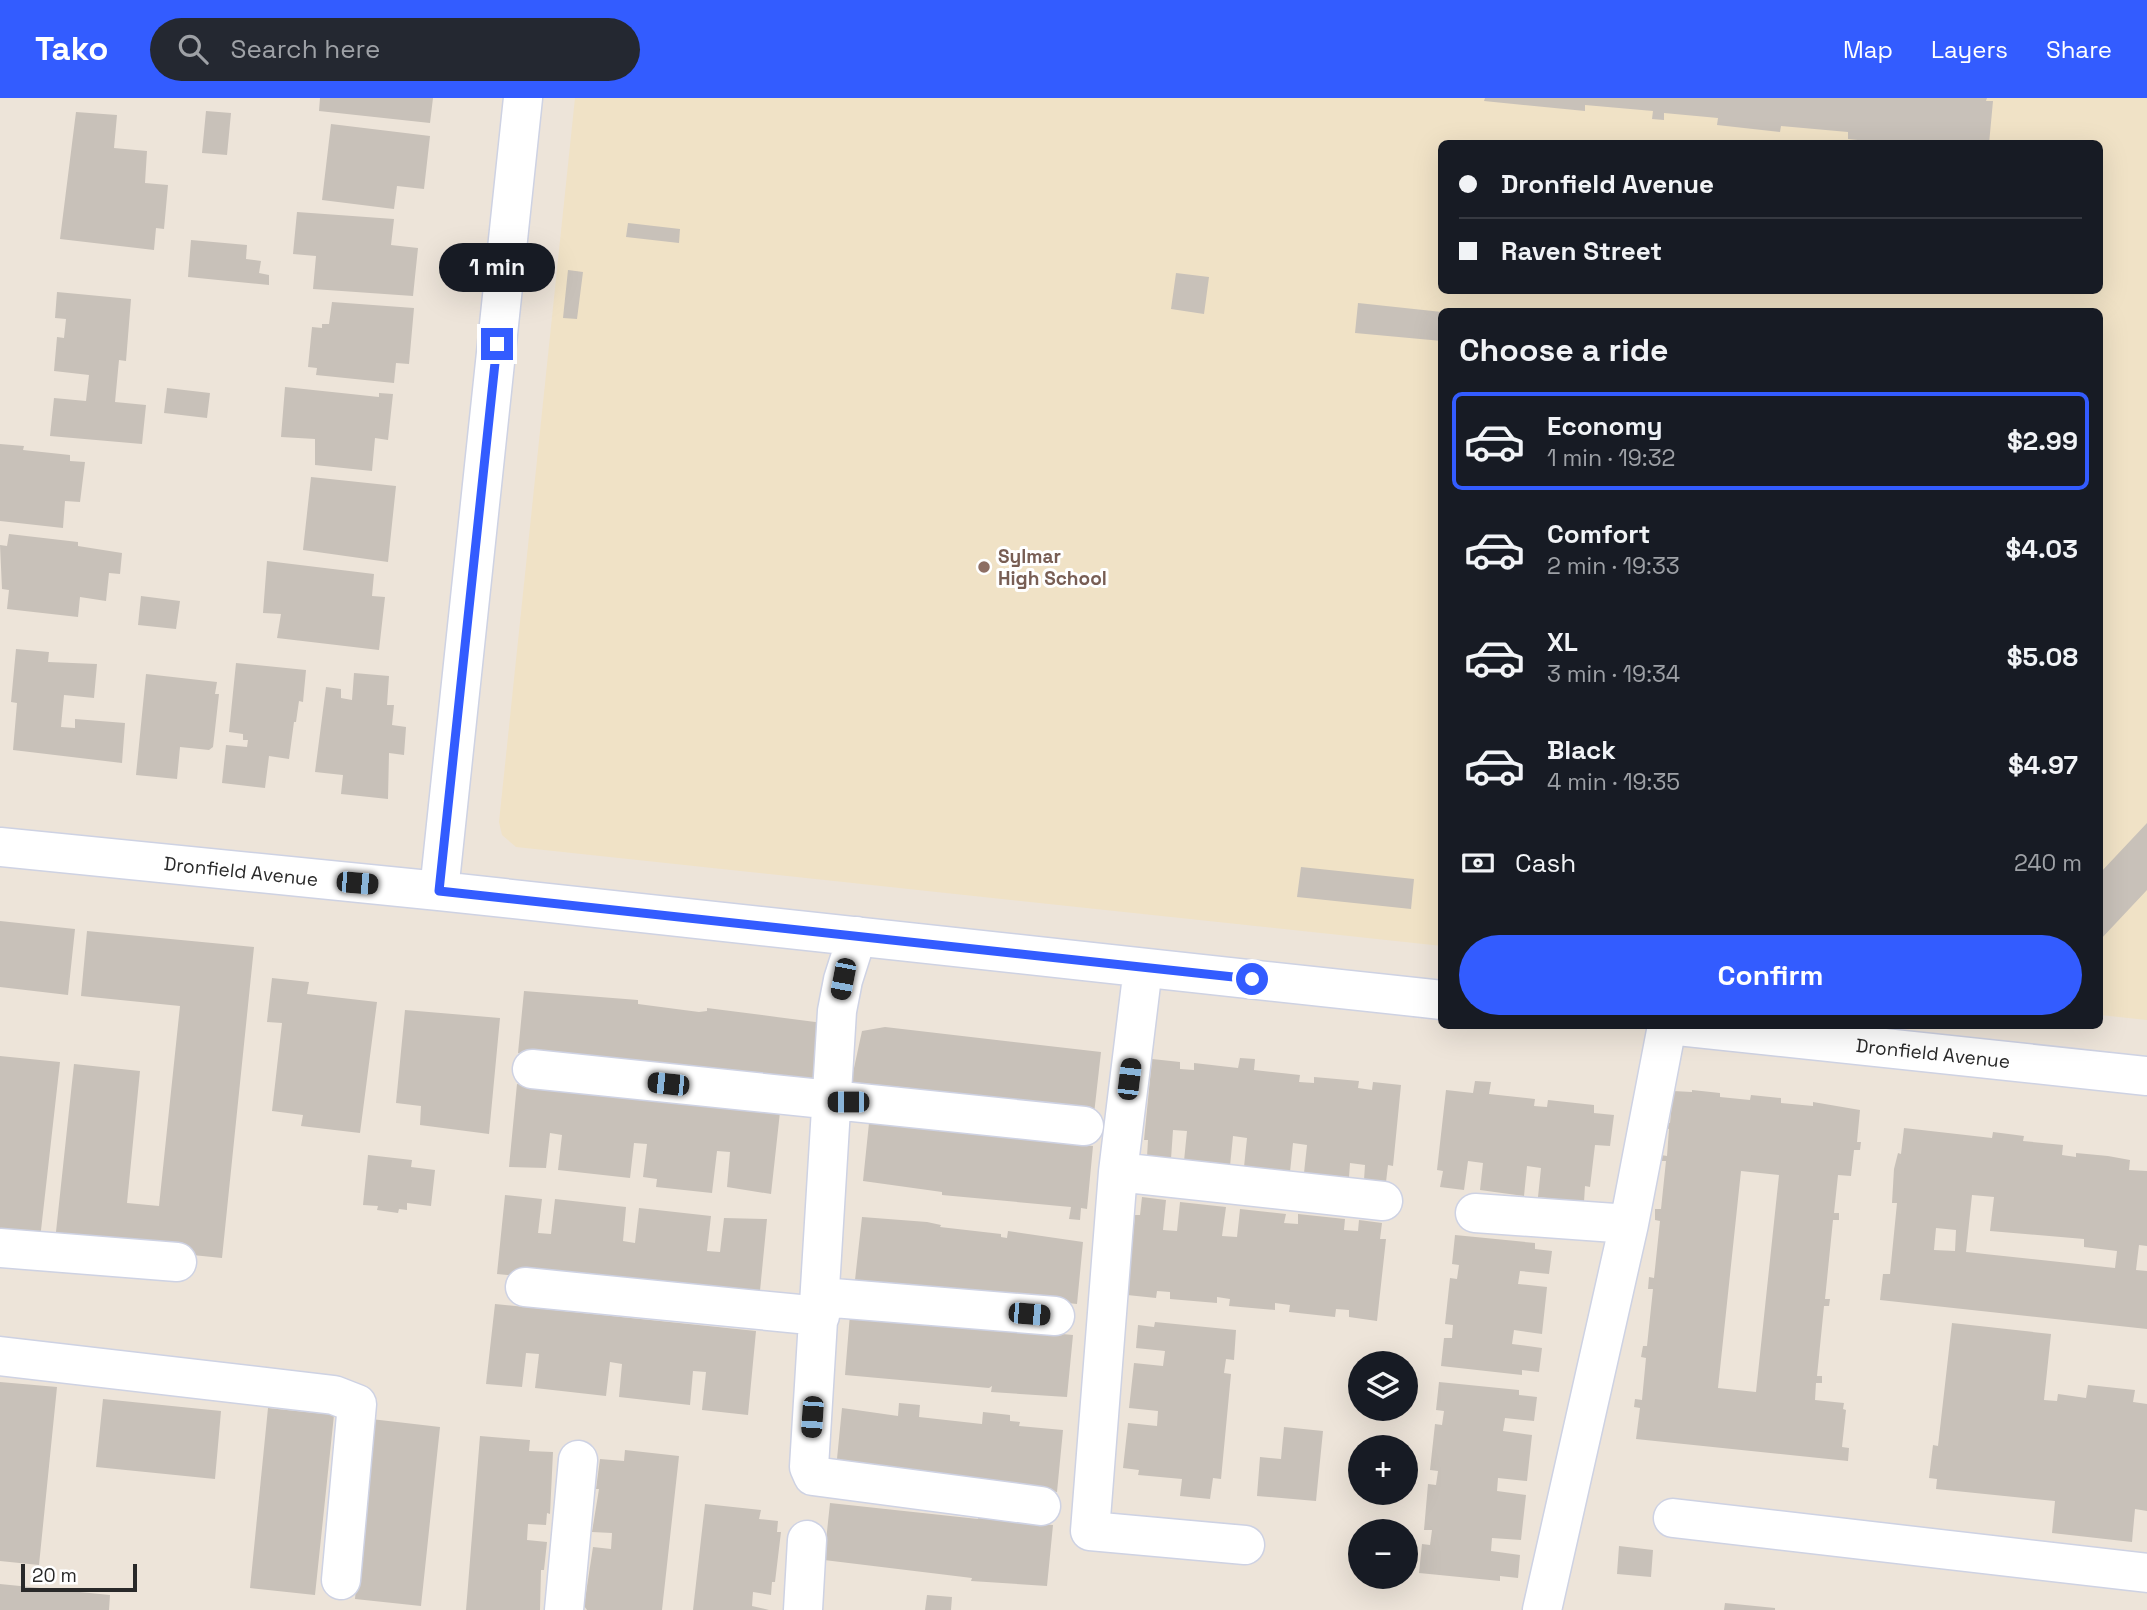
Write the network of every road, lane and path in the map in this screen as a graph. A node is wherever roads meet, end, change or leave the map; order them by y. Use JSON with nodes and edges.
{"nodes":[{"id":1,"x":523,"y":98,"type":"edge"},
{"id":2,"x":0,"y":847,"type":"edge"},
{"id":3,"x":439,"y":891,"type":"junction"},
{"id":4,"x":857,"y":936,"type":"junction"},
{"id":5,"x":1143,"y":968,"type":"junction"},
{"id":6,"x":1438,"y":1000,"type":"edge"},
{"id":7,"x":1666,"y":1029,"type":"edge"},
{"id":8,"x":1706,"y":1029,"type":"edge"},
{"id":9,"x":532,"y":1069,"type":"dead end"},
{"id":10,"x":2147,"y":1076,"type":"edge"},
{"id":11,"x":830,"y":1102,"type":"junction"},
{"id":12,"x":1084,"y":1126,"type":"dead end"},
{"id":13,"x":1118,"y":1172,"type":"junction"},
{"id":14,"x":1384,"y":1201,"type":"dead end"},
{"id":15,"x":1475,"y":1213,"type":"dead end"},
{"id":16,"x":1629,"y":1224,"type":"junction"},
{"id":17,"x":0,"y":1248,"type":"edge"},
{"id":18,"x":177,"y":1262,"type":"dead end"},
{"id":19,"x":525,"y":1287,"type":"dead end"},
{"id":20,"x":820,"y":1307,"type":"junction"},
{"id":21,"x":1055,"y":1316,"type":"dead end"},
{"id":22,"x":0,"y":1356,"type":"edge"},
{"id":23,"x":579,"y":1460,"type":"dead end"},
{"id":24,"x":1041,"y":1506,"type":"dead end"},
{"id":25,"x":1672,"y":1518,"type":"dead end"},
{"id":26,"x":807,"y":1540,"type":"dead end"},
{"id":27,"x":1245,"y":1545,"type":"dead end"},
{"id":28,"x":2147,"y":1573,"type":"edge"},
{"id":29,"x":341,"y":1580,"type":"dead end"},
{"id":30,"x":565,"y":1610,"type":"edge"},
{"id":31,"x":803,"y":1610,"type":"edge"},
{"id":32,"x":1542,"y":1610,"type":"edge"}],
"edges":[{"from":1,"to":3,"type":"street"},
{"from":2,"to":3,"type":"street","name":"Dronfield Avenue"},
{"from":3,"to":4,"type":"street","name":"Dronfield Avenue"},
{"from":4,"to":5,"type":"street","name":"Dronfield Avenue"},
{"from":4,"to":11,"type":"street"},
{"from":5,"to":6,"type":"street","name":"Dronfield Avenue"},
{"from":5,"to":13,"type":"street"},
{"from":7,"to":16,"type":"street"},
{"from":8,"to":10,"type":"street","name":"Dronfield Avenue"},
{"from":9,"to":11,"type":"street"},
{"from":11,"to":12,"type":"street"},
{"from":11,"to":20,"type":"street"},
{"from":13,"to":14,"type":"street"},
{"from":13,"to":27,"type":"street"},
{"from":15,"to":16,"type":"street"},
{"from":16,"to":32,"type":"street"},
{"from":17,"to":18,"type":"street"},
{"from":19,"to":20,"type":"street"},
{"from":20,"to":21,"type":"street"},
{"from":20,"to":24,"type":"street"},
{"from":22,"to":29,"type":"street"},
{"from":23,"to":30,"type":"street"},
{"from":25,"to":28,"type":"street"},
{"from":26,"to":31,"type":"street"}]}
